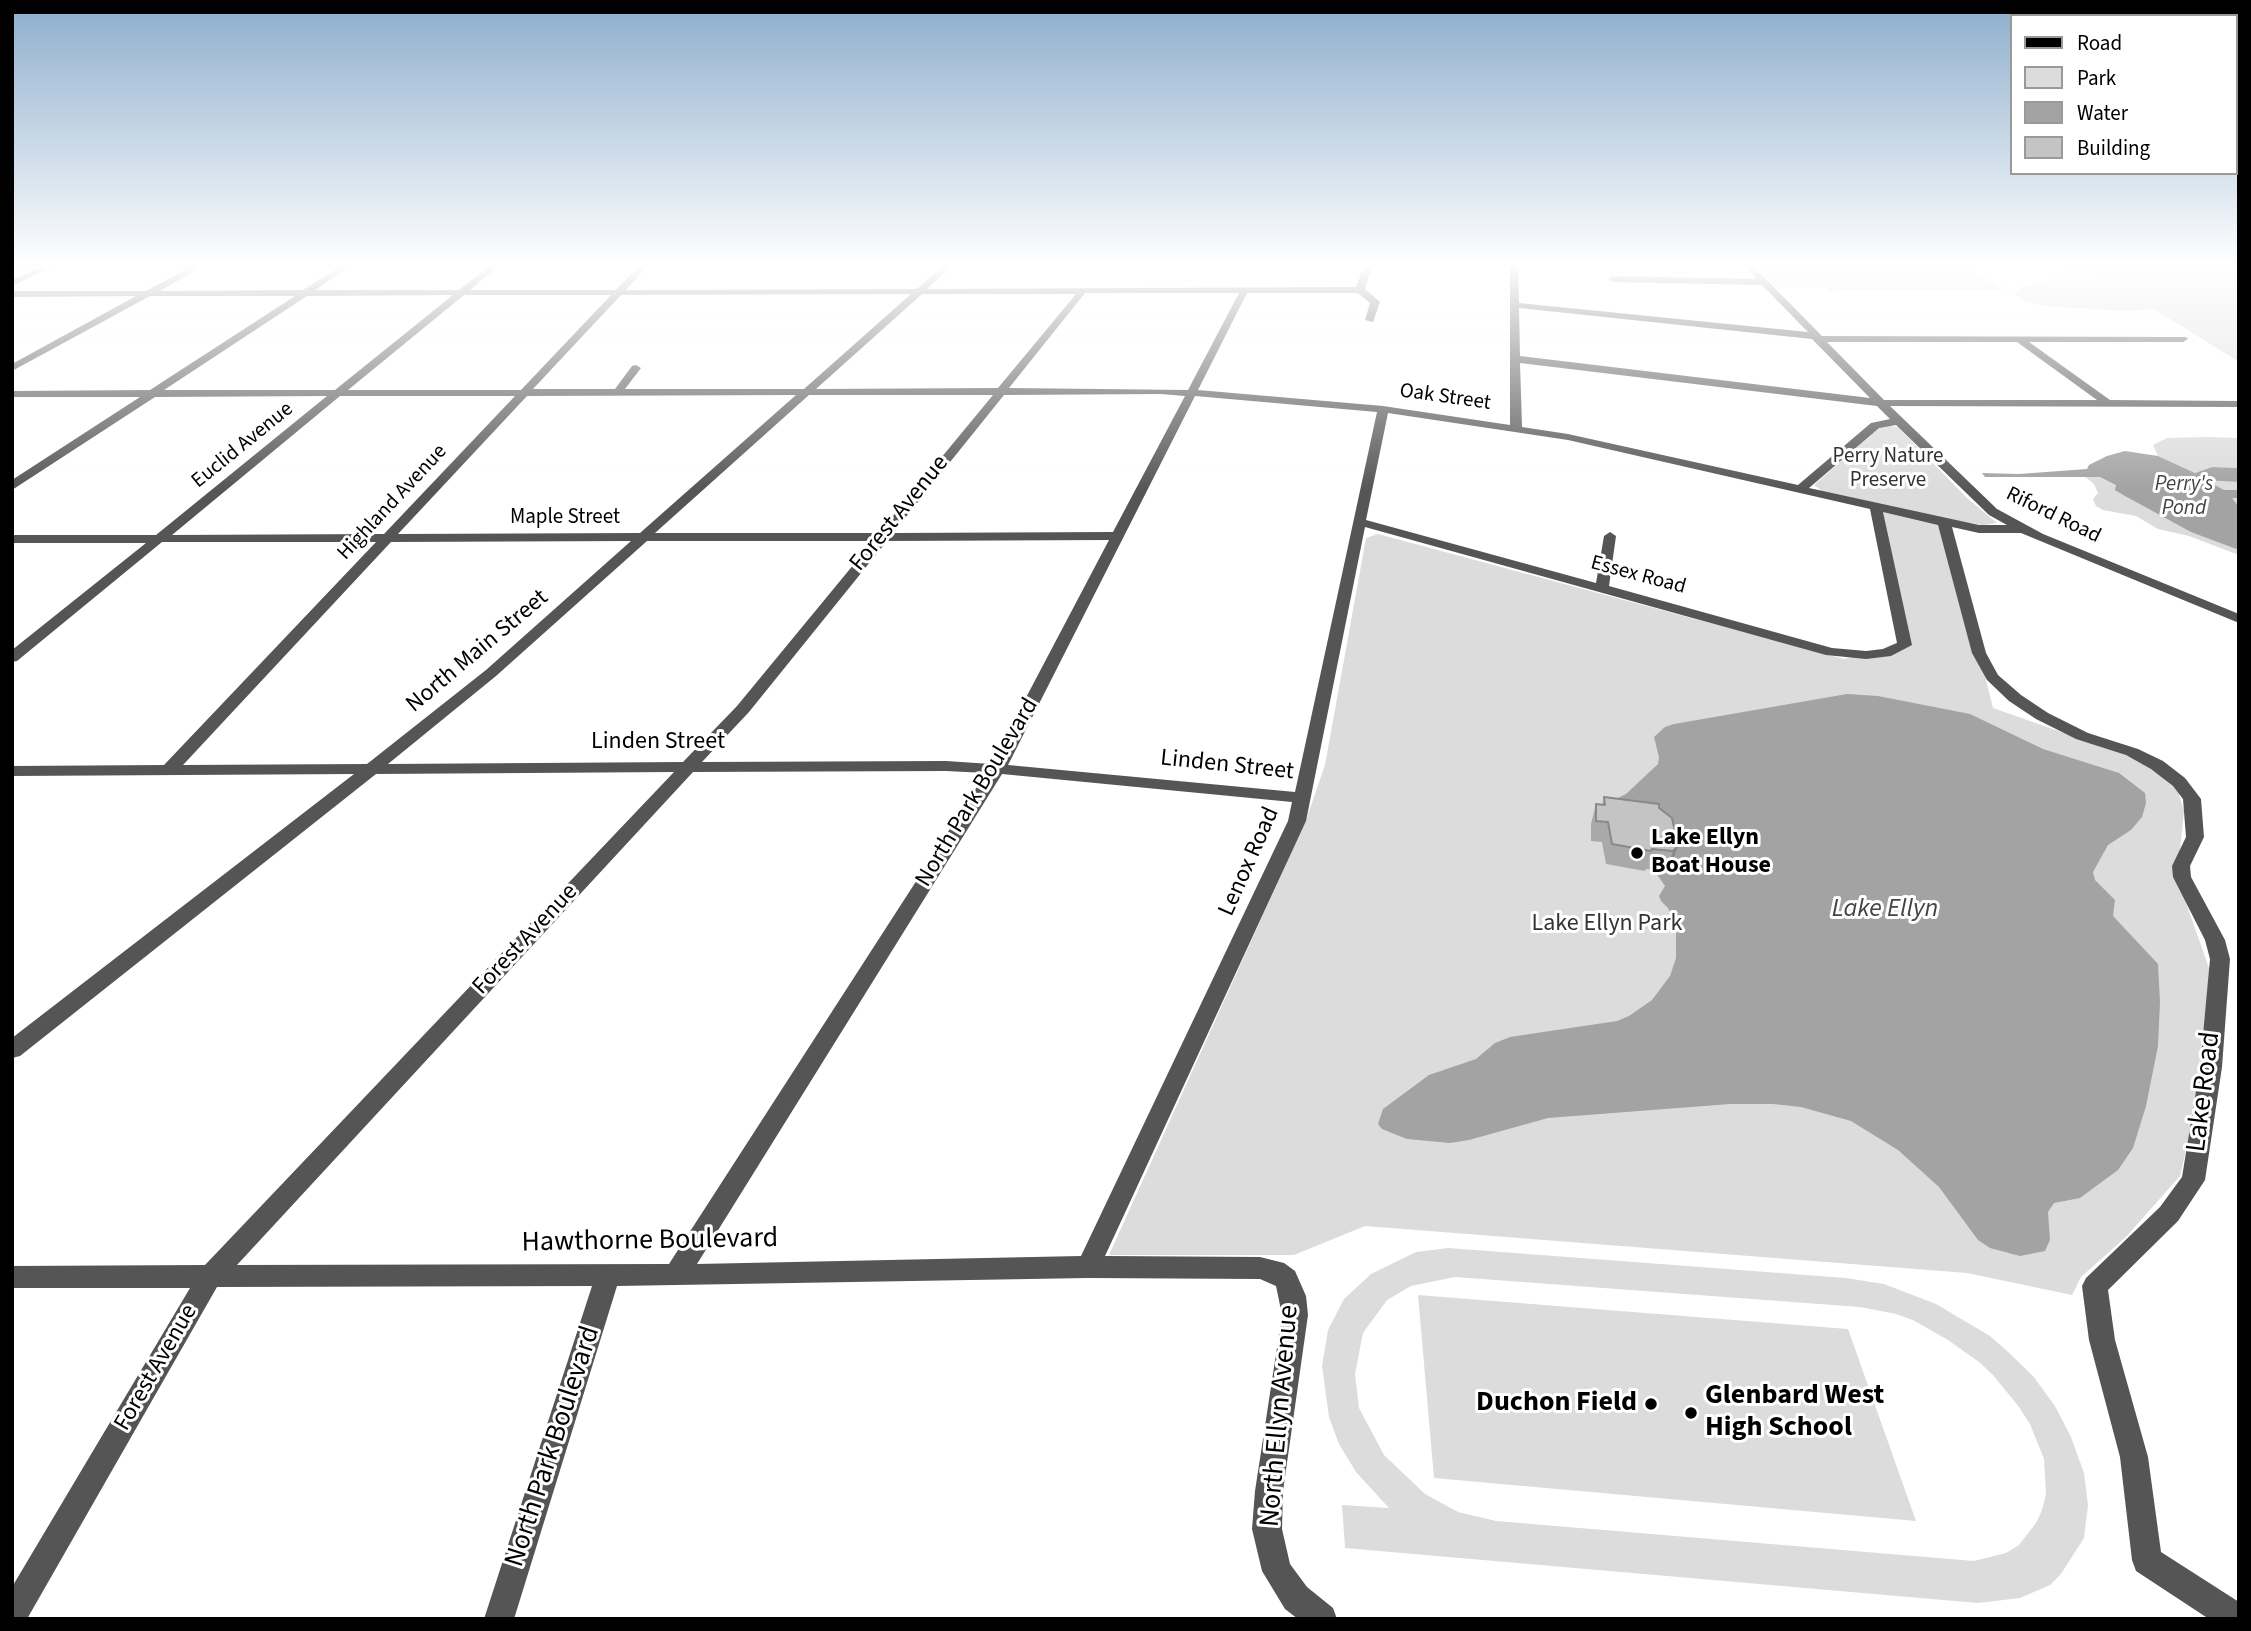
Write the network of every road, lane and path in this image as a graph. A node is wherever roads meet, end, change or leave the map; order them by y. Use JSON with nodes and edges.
{"nodes":[{"id":1,"x":64,"y":339,"type":"edge"},
{"id":2,"x":235,"y":339,"type":"edge"},
{"id":3,"x":405,"y":339,"type":"edge"},
{"id":4,"x":573,"y":339,"type":"edge"},
{"id":5,"x":865,"y":339,"type":"edge"},
{"id":6,"x":1043,"y":339,"type":"edge"},
{"id":7,"x":1219,"y":339,"type":"edge"},
{"id":8,"x":1516,"y":339,"type":"edge"},
{"id":9,"x":1817,"y":339,"type":"edge"},
{"id":10,"x":2019,"y":339,"type":"edge"},
{"id":11,"x":1516,"y":359,"type":"junction"},
{"id":12,"x":12,"y":368,"type":"edge"},
{"id":13,"x":636,"y":368,"type":"dead end"},
{"id":14,"x":806,"y":391,"type":"junction"},
{"id":15,"x":999,"y":391,"type":"junction"},
{"id":16,"x":524,"y":392,"type":"junction"},
{"id":17,"x":618,"y":392,"type":"junction"},
{"id":18,"x":153,"y":393,"type":"junction"},
{"id":19,"x":339,"y":393,"type":"junction"},
{"id":20,"x":1192,"y":393,"type":"junction"},
{"id":21,"x":12,"y":394,"type":"edge"},
{"id":22,"x":1882,"y":403,"type":"junction"},
{"id":23,"x":2107,"y":403,"type":"junction"},
{"id":24,"x":2239,"y":404,"type":"edge"},
{"id":25,"x":1383,"y":409,"type":"junction"},
{"id":26,"x":1898,"y":421,"type":"junction"},
{"id":27,"x":1516,"y":428,"type":"junction"},
{"id":28,"x":12,"y":486,"type":"edge"},
{"id":29,"x":1801,"y":489,"type":"junction"},
{"id":30,"x":1876,"y":507,"type":"junction"},
{"id":31,"x":1360,"y":522,"type":"junction"},
{"id":32,"x":1944,"y":522,"type":"junction"},
{"id":33,"x":2021,"y":529,"type":"junction"},
{"id":34,"x":1118,"y":536,"type":"junction"},
{"id":35,"x":1610,"y":536,"type":"dead end"},
{"id":36,"x":644,"y":537,"type":"junction"},
{"id":37,"x":882,"y":537,"type":"junction"},
{"id":38,"x":387,"y":538,"type":"junction"},
{"id":39,"x":12,"y":539,"type":"edge"},
{"id":40,"x":159,"y":539,"type":"junction"},
{"id":41,"x":1602,"y":588,"type":"junction"},
{"id":42,"x":2239,"y":619,"type":"edge"},
{"id":43,"x":12,"y":658,"type":"edge"},
{"id":44,"x":687,"y":768,"type":"junction"},
{"id":45,"x":373,"y":769,"type":"junction"},
{"id":46,"x":997,"y":769,"type":"junction"},
{"id":47,"x":12,"y":771,"type":"edge"},
{"id":48,"x":169,"y":771,"type":"junction"},
{"id":49,"x":1303,"y":798,"type":"junction"},
{"id":50,"x":12,"y":1050,"type":"edge"},
{"id":51,"x":1088,"y":1267,"type":"junction"},
{"id":52,"x":608,"y":1275,"type":"junction"},
{"id":53,"x":676,"y":1275,"type":"junction"},
{"id":54,"x":12,"y":1277,"type":"edge"},
{"id":55,"x":210,"y":1277,"type":"junction"},
{"id":56,"x":1286,"y":1279,"type":"joint"},
{"id":57,"x":12,"y":1616,"type":"edge"},
{"id":58,"x":499,"y":1619,"type":"edge"},
{"id":59,"x":1322,"y":1619,"type":"edge"},
{"id":60,"x":2237,"y":1619,"type":"edge"}],
"edges":[{"from":1,"to":12,"type":"street"},
{"from":2,"to":18,"type":"street"},
{"from":3,"to":19,"type":"street","name":"Euclid Avenue"},
{"from":4,"to":16,"type":"street","name":"Highland Avenue"},
{"from":5,"to":14,"type":"street","name":"North Main Street"},
{"from":6,"to":15,"type":"street","name":"Forest Avenue"},
{"from":7,"to":20,"type":"street","name":"North Park Boulevard"},
{"from":8,"to":11,"type":"street"},
{"from":9,"to":22,"type":"street","name":"Riford Road"},
{"from":10,"to":23,"type":"street"},
{"from":11,"to":22,"type":"street"},
{"from":11,"to":27,"type":"street"},
{"from":13,"to":17,"type":"street"},
{"from":14,"to":15,"type":"street","name":"Oak Street"},
{"from":14,"to":17,"type":"street","name":"Oak Street"},
{"from":14,"to":36,"type":"street","name":"North Main Street"},
{"from":15,"to":20,"type":"street","name":"Oak Street"},
{"from":15,"to":37,"type":"street","name":"Forest Avenue"},
{"from":16,"to":17,"type":"street","name":"Oak Street"},
{"from":16,"to":19,"type":"street","name":"Oak Street"},
{"from":16,"to":38,"type":"street","name":"Highland Avenue"},
{"from":18,"to":19,"type":"street","name":"Oak Street"},
{"from":18,"to":21,"type":"street","name":"Oak Street"},
{"from":18,"to":28,"type":"street"},
{"from":19,"to":40,"type":"street","name":"Euclid Avenue"},
{"from":20,"to":25,"type":"street","name":"Oak Street"},
{"from":20,"to":34,"type":"street","name":"North Park Boulevard"},
{"from":22,"to":23,"type":"street"},
{"from":22,"to":26,"type":"street","name":"Riford Road"},
{"from":23,"to":24,"type":"street"},
{"from":25,"to":27,"type":"street","name":"Oak Street"},
{"from":25,"to":31,"type":"street","name":"Lenox Road"},
{"from":26,"to":29,"type":"street"},
{"from":26,"to":33,"type":"street","name":"Riford Road"},
{"from":27,"to":29,"type":"street","name":"Oak Street"},
{"from":29,"to":30,"type":"street","name":"Oak Street"},
{"from":30,"to":32,"type":"street","name":"Oak Street"},
{"from":30,"to":41,"type":"street","name":"Essex Road"},
{"from":31,"to":41,"type":"street","name":"Essex Road"},
{"from":31,"to":49,"type":"street","name":"Lenox Road"},
{"from":32,"to":33,"type":"street","name":"Oak Street"},
{"from":32,"to":60,"type":"street","name":"Lake Road"},
{"from":33,"to":42,"type":"street","name":"Riford Road"},
{"from":34,"to":37,"type":"street","name":"Maple Street"},
{"from":34,"to":46,"type":"street","name":"North Park Boulevard"},
{"from":35,"to":41,"type":"street"},
{"from":36,"to":37,"type":"street","name":"Maple Street"},
{"from":36,"to":38,"type":"street","name":"Maple Street"},
{"from":36,"to":45,"type":"street","name":"North Main Street"},
{"from":37,"to":44,"type":"street","name":"Forest Avenue"},
{"from":38,"to":40,"type":"street","name":"Maple Street"},
{"from":38,"to":48,"type":"street","name":"Highland Avenue"},
{"from":39,"to":40,"type":"street","name":"Maple Street"},
{"from":40,"to":43,"type":"street","name":"Euclid Avenue"},
{"from":44,"to":45,"type":"street","name":"Linden Street"},
{"from":44,"to":46,"type":"street","name":"Linden Street"},
{"from":44,"to":55,"type":"street","name":"Forest Avenue"},
{"from":45,"to":48,"type":"street","name":"Linden Street"},
{"from":45,"to":50,"type":"street","name":"North Main Street"},
{"from":46,"to":49,"type":"street","name":"Linden Street"},
{"from":46,"to":53,"type":"street","name":"North Park Boulevard"},
{"from":47,"to":48,"type":"street","name":"Linden Street"},
{"from":49,"to":51,"type":"street","name":"Lenox Road"},
{"from":51,"to":53,"type":"street","name":"Hawthorne Boulevard"},
{"from":51,"to":56,"type":"street","name":"Hawthorne Boulevard"},
{"from":52,"to":53,"type":"street","name":"Hawthorne Boulevard"},
{"from":52,"to":55,"type":"street","name":"Hawthorne Boulevard"},
{"from":52,"to":58,"type":"street","name":"North Park Boulevard"},
{"from":54,"to":55,"type":"street","name":"Hawthorne Boulevard"},
{"from":55,"to":57,"type":"street","name":"Forest Avenue"},
{"from":56,"to":59,"type":"street","name":"North Ellyn Avenue"}]}
